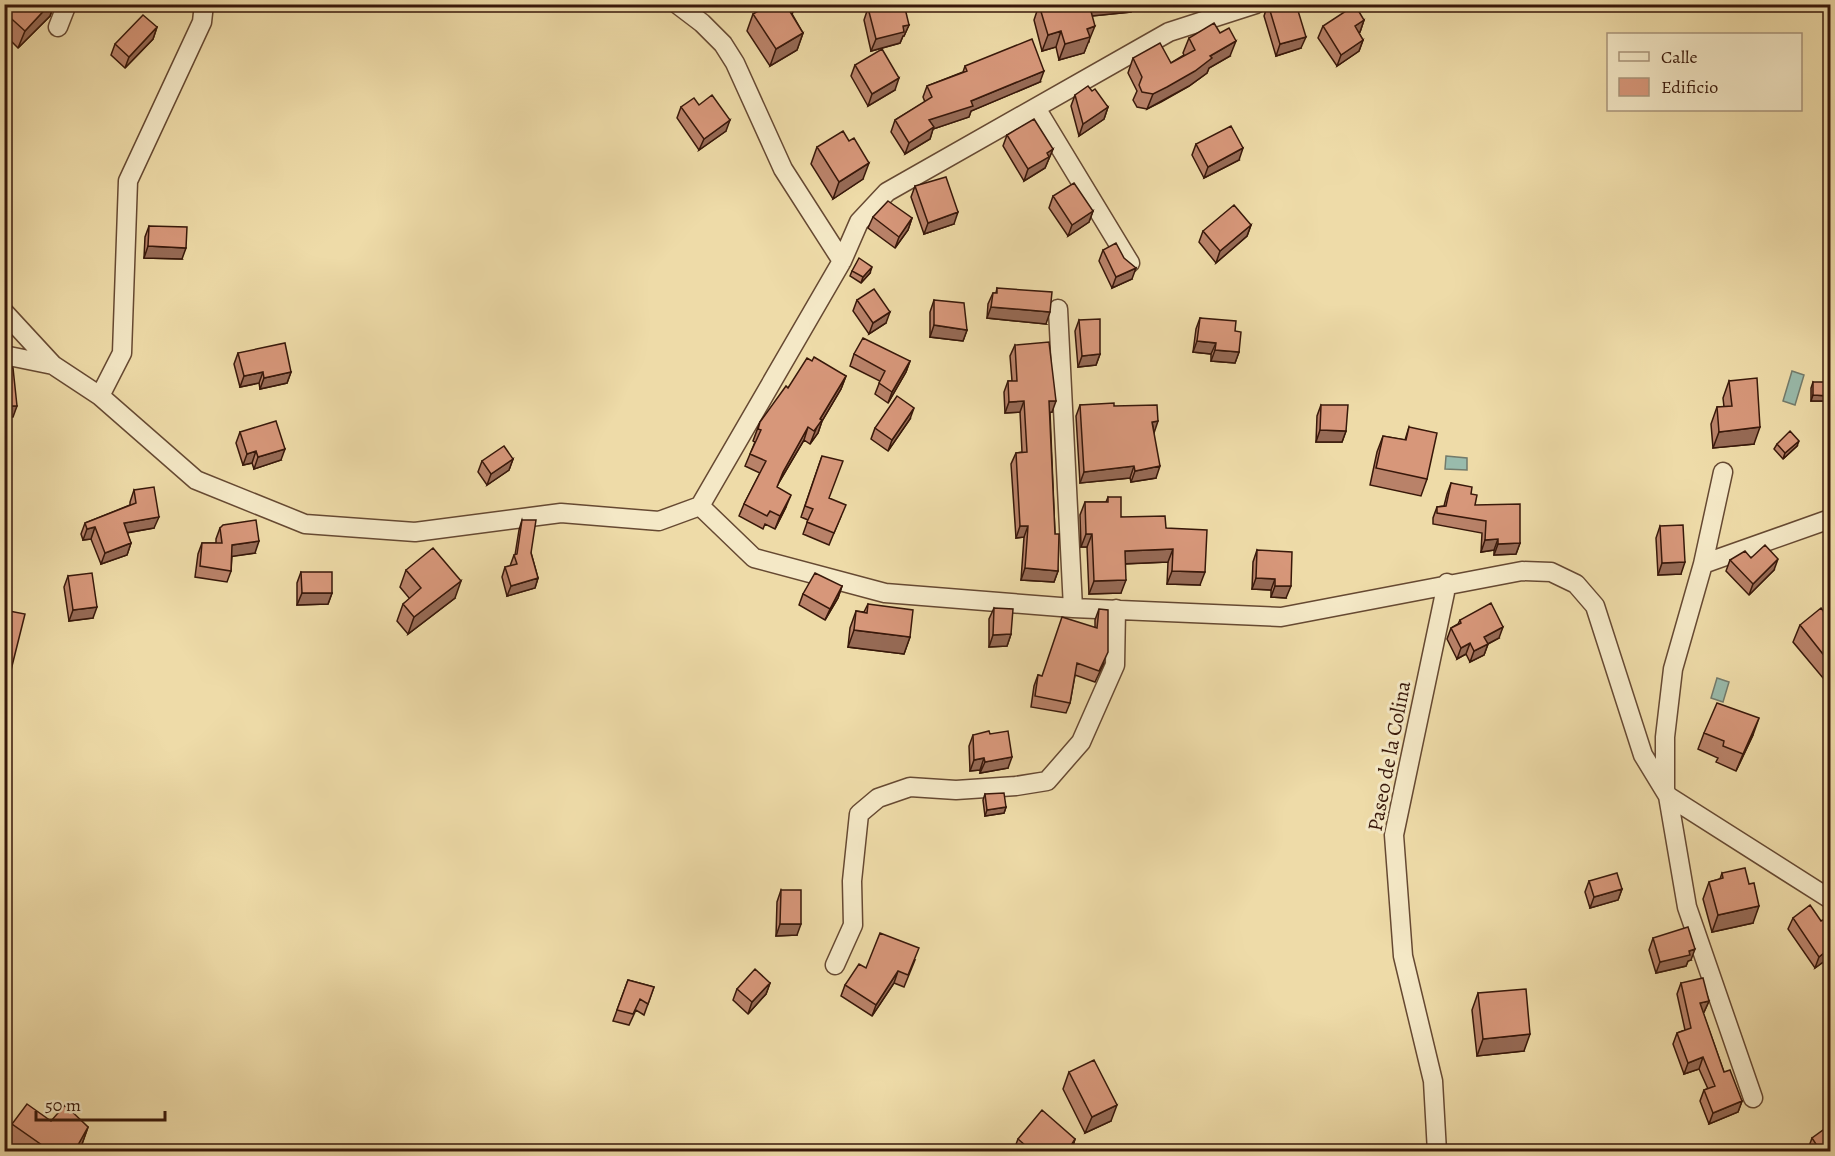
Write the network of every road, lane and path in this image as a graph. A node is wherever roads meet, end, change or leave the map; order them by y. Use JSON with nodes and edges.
{"nodes":[{"id":1,"x":67,"y":4,"type":"edge"},
{"id":2,"x":204,"y":4,"type":"edge"},
{"id":3,"x":677,"y":4,"type":"edge"},
{"id":4,"x":1256,"y":4,"type":"edge"},
{"id":5,"x":58,"y":27,"type":"dead end"},
{"id":6,"x":1036,"y":108,"type":"junction"},
{"id":7,"x":842,"y":261,"type":"junction"},
{"id":8,"x":1131,"y":263,"type":"edge"},
{"id":9,"x":1058,"y":309,"type":"dead end"},
{"id":10,"x":4,"y":312,"type":"edge"},
{"id":11,"x":4,"y":355,"type":"edge"},
{"id":12,"x":53,"y":365,"type":"junction"},
{"id":13,"x":100,"y":396,"type":"junction"},
{"id":14,"x":1723,"y":472,"type":"dead end"},
{"id":15,"x":700,"y":506,"type":"junction"},
{"id":16,"x":1830,"y":519,"type":"edge"},
{"id":17,"x":1703,"y":564,"type":"junction"},
{"id":18,"x":1447,"y":583,"type":"junction"},
{"id":19,"x":1073,"y":608,"type":"junction"},
{"id":20,"x":1116,"y":609,"type":"junction"},
{"id":21,"x":1666,"y":794,"type":"junction"},
{"id":22,"x":1830,"y":900,"type":"edge"},
{"id":23,"x":835,"y":965,"type":"dead end"},
{"id":24,"x":1753,"y":1098,"type":"dead end"},
{"id":25,"x":1437,"y":1152,"type":"edge"}],
"edges":[{"from":1,"to":5,"type":"street"},
{"from":2,"to":13,"type":"street"},
{"from":3,"to":7,"type":"street"},
{"from":4,"to":6,"type":"street"},
{"from":6,"to":7,"type":"street"},
{"from":6,"to":8,"type":"street"},
{"from":7,"to":15,"type":"street"},
{"from":9,"to":19,"type":"street"},
{"from":10,"to":12,"type":"street"},
{"from":11,"to":12,"type":"street"},
{"from":12,"to":13,"type":"street"},
{"from":13,"to":15,"type":"street"},
{"from":14,"to":17,"type":"street"},
{"from":15,"to":19,"type":"street"},
{"from":16,"to":17,"type":"street"},
{"from":17,"to":21,"type":"street"},
{"from":18,"to":20,"type":"street"},
{"from":18,"to":21,"type":"street"},
{"from":18,"to":25,"type":"street","name":"Paseo de la Colina"},
{"from":19,"to":20,"type":"street"},
{"from":20,"to":23,"type":"street"},
{"from":21,"to":22,"type":"street"},
{"from":21,"to":24,"type":"street"}]}
